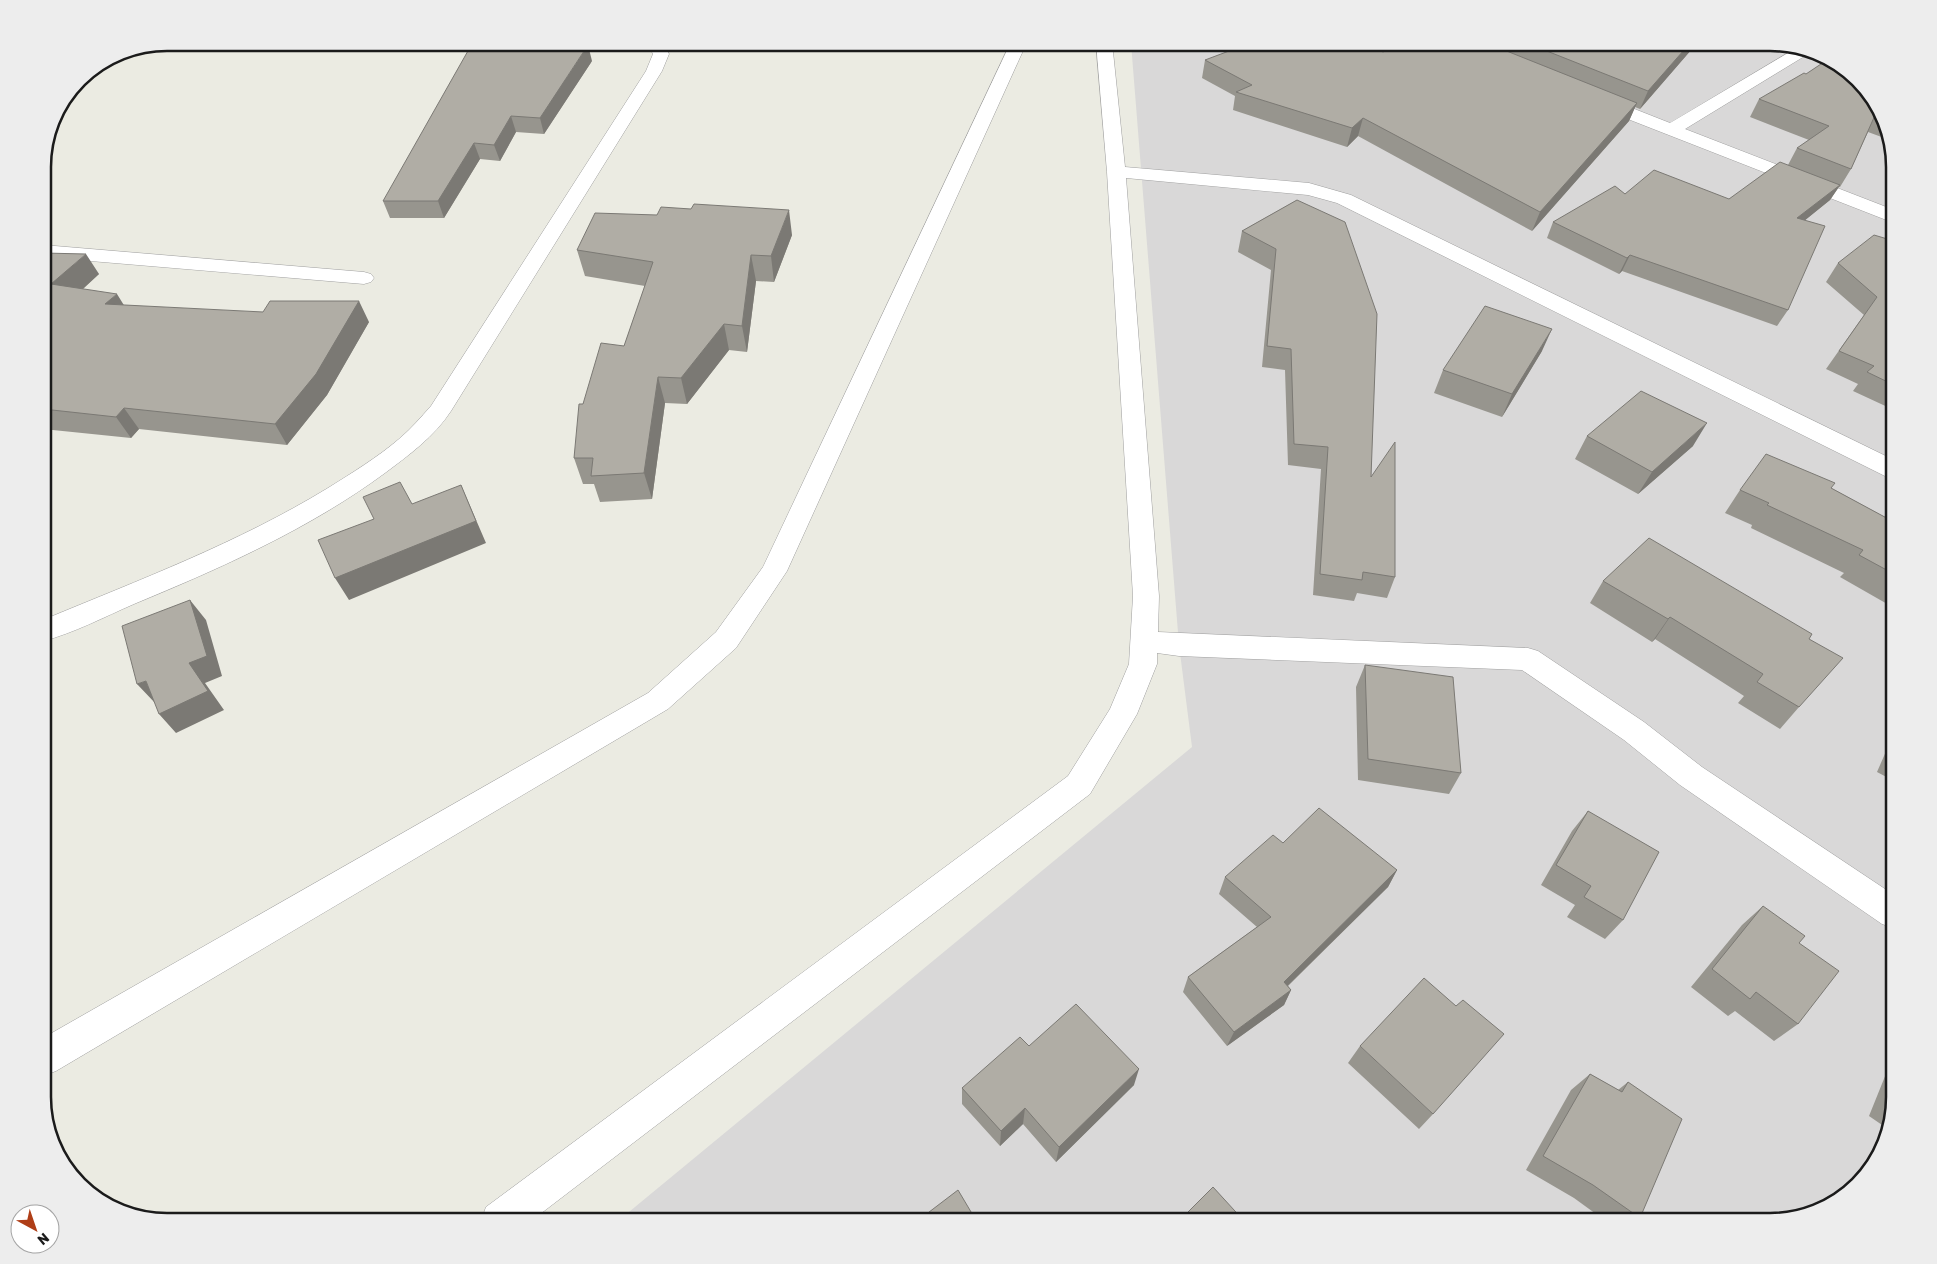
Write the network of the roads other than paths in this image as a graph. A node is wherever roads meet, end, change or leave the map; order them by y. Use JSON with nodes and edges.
{"nodes":[{"id":1,"x":659,"y":51,"type":"edge"},
{"id":2,"x":1015,"y":51,"type":"edge"},
{"id":3,"x":1105,"y":51,"type":"edge"},
{"id":4,"x":1797,"y":54,"type":"edge"},
{"id":5,"x":1580,"y":94,"type":"edge"},
{"id":6,"x":1671,"y":130,"type":"junction"},
{"id":7,"x":1116,"y":172,"type":"junction"},
{"id":8,"x":1886,"y":214,"type":"edge"},
{"id":9,"x":51,"y":252,"type":"edge"},
{"id":10,"x":364,"y":278,"type":"dead end"},
{"id":11,"x":1886,"y":466,"type":"edge"},
{"id":12,"x":51,"y":628,"type":"edge"},
{"id":13,"x":1144,"y":641,"type":"junction"},
{"id":14,"x":1886,"y":908,"type":"edge"},
{"id":15,"x":51,"y":1053,"type":"edge"},
{"id":16,"x":512,"y":1213,"type":"edge"}],
"edges":[{"from":1,"to":12,"type":"street"},
{"from":2,"to":15,"type":"street"},
{"from":3,"to":7,"type":"street"},
{"from":4,"to":6,"type":"street"},
{"from":5,"to":6,"type":"street"},
{"from":6,"to":8,"type":"street"},
{"from":7,"to":11,"type":"street"},
{"from":7,"to":13,"type":"street"},
{"from":9,"to":10,"type":"street"},
{"from":13,"to":14,"type":"street"},
{"from":13,"to":16,"type":"street"}]}
